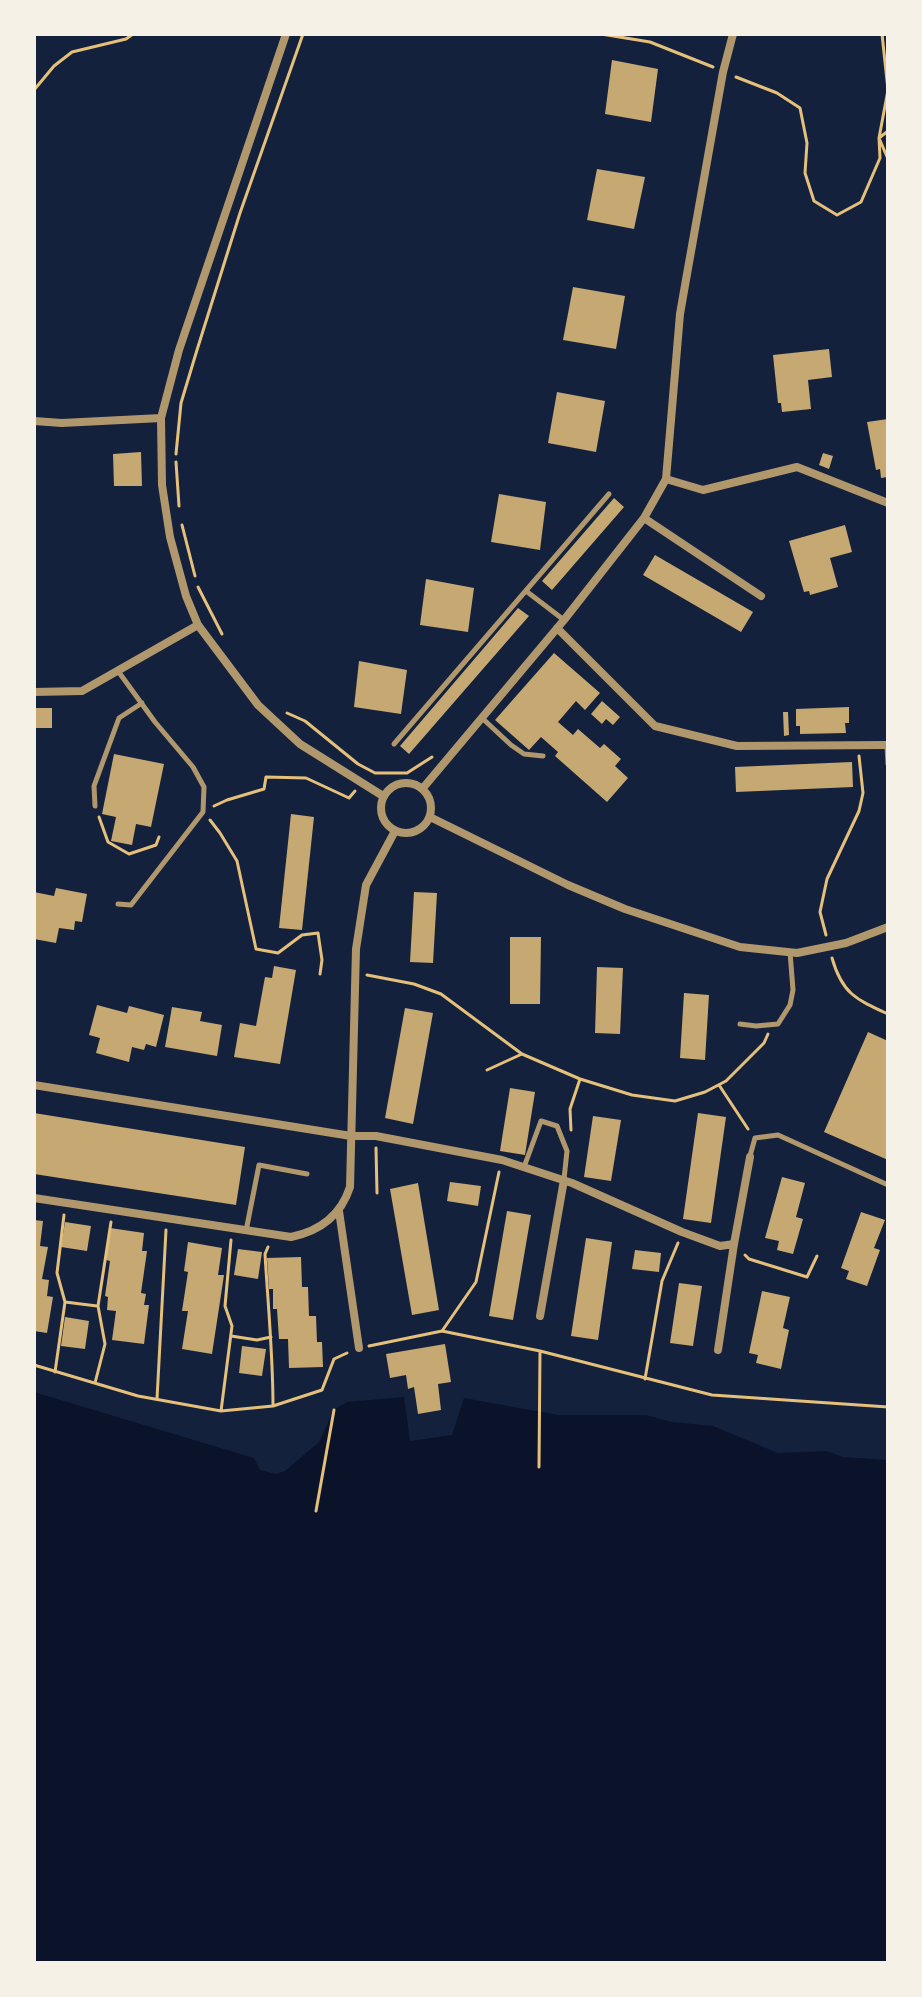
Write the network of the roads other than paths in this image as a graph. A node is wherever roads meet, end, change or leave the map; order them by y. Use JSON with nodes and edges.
{"nodes":[{"id":1,"x":286,"y":34,"type":"edge"},
{"id":2,"x":733,"y":34,"type":"edge"},
{"id":3,"x":161,"y":418,"type":"junction"},
{"id":4,"x":34,"y":421,"type":"edge"},
{"id":5,"x":666,"y":479,"type":"junction"},
{"id":6,"x":609,"y":494,"type":"dead end"},
{"id":7,"x":888,"y":503,"type":"edge"},
{"id":8,"x":644,"y":518,"type":"junction"},
{"id":9,"x":526,"y":591,"type":"junction"},
{"id":10,"x":761,"y":596,"type":"dead end"},
{"id":11,"x":564,"y":620,"type":"junction"},
{"id":12,"x":198,"y":625,"type":"junction"},
{"id":13,"x":557,"y":628,"type":"junction"},
{"id":14,"x":118,"y":670,"type":"junction"},
{"id":15,"x":34,"y":692,"type":"edge"},
{"id":16,"x":142,"y":703,"type":"junction"},
{"id":17,"x":482,"y":718,"type":"junction"},
{"id":18,"x":394,"y":744,"type":"dead end"},
{"id":19,"x":888,"y":745,"type":"edge"},
{"id":20,"x":543,"y":756,"type":"dead end"},
{"id":21,"x":888,"y":764,"type":"edge"},
{"id":22,"x":423,"y":788,"type":"junction"},
{"id":23,"x":383,"y":796,"type":"junction"},
{"id":24,"x":95,"y":806,"type":"road end"},
{"id":25,"x":430,"y":817,"type":"junction"},
{"id":26,"x":395,"y":831,"type":"junction"},
{"id":27,"x":118,"y":904,"type":"dead end"},
{"id":28,"x":888,"y":927,"type":"edge"},
{"id":29,"x":790,"y":952,"type":"junction"},
{"id":30,"x":740,"y":1024,"type":"dead end"},
{"id":31,"x":34,"y":1085,"type":"edge"},
{"id":32,"x":351,"y":1136,"type":"junction"},
{"id":33,"x":750,"y":1157,"type":"joint"},
{"id":34,"x":524,"y":1167,"type":"junction"},
{"id":35,"x":307,"y":1174,"type":"dead end"},
{"id":36,"x":564,"y":1180,"type":"junction"},
{"id":37,"x":888,"y":1185,"type":"edge"},
{"id":38,"x":34,"y":1198,"type":"edge"},
{"id":39,"x":339,"y":1211,"type":"junction"},
{"id":40,"x":246,"y":1231,"type":"junction"},
{"id":41,"x":734,"y":1244,"type":"junction"},
{"id":42,"x":540,"y":1316,"type":"dead end"},
{"id":43,"x":359,"y":1348,"type":"road end"},
{"id":44,"x":718,"y":1350,"type":"dead end"}],
"edges":[{"from":1,"to":3,"type":"street"},
{"from":2,"to":5,"type":"street"},
{"from":3,"to":4,"type":"street"},
{"from":3,"to":12,"type":"street"},
{"from":5,"to":7,"type":"street"},
{"from":5,"to":8,"type":"street"},
{"from":6,"to":9,"type":"lane"},
{"from":8,"to":10,"type":"street"},
{"from":8,"to":11,"type":"street"},
{"from":9,"to":11,"type":"lane"},
{"from":9,"to":18,"type":"lane"},
{"from":11,"to":13,"type":"street"},
{"from":12,"to":14,"type":"street"},
{"from":12,"to":23,"type":"street"},
{"from":13,"to":17,"type":"street"},
{"from":13,"to":19,"type":"street"},
{"from":14,"to":15,"type":"street"},
{"from":14,"to":16,"type":"lane"},
{"from":16,"to":24,"type":"lane"},
{"from":16,"to":27,"type":"lane"},
{"from":17,"to":20,"type":"lane"},
{"from":17,"to":22,"type":"street"},
{"from":19,"to":21,"type":"lane"},
{"from":22,"to":23,"type":"street"},
{"from":22,"to":25,"type":"street"},
{"from":23,"to":26,"type":"street"},
{"from":25,"to":26,"type":"street"},
{"from":25,"to":29,"type":"street"},
{"from":26,"to":32,"type":"street"},
{"from":28,"to":29,"type":"street"},
{"from":29,"to":30,"type":"lane"},
{"from":31,"to":32,"type":"street"},
{"from":32,"to":34,"type":"street"},
{"from":32,"to":39,"type":"street"},
{"from":33,"to":37,"type":"lane"},
{"from":33,"to":41,"type":"street"},
{"from":34,"to":36,"type":"street"},
{"from":34,"to":36,"type":"lane"},
{"from":35,"to":40,"type":"lane"},
{"from":36,"to":41,"type":"street"},
{"from":36,"to":42,"type":"street"},
{"from":38,"to":40,"type":"street"},
{"from":39,"to":40,"type":"street"},
{"from":39,"to":43,"type":"street"},
{"from":41,"to":44,"type":"street"}]}
